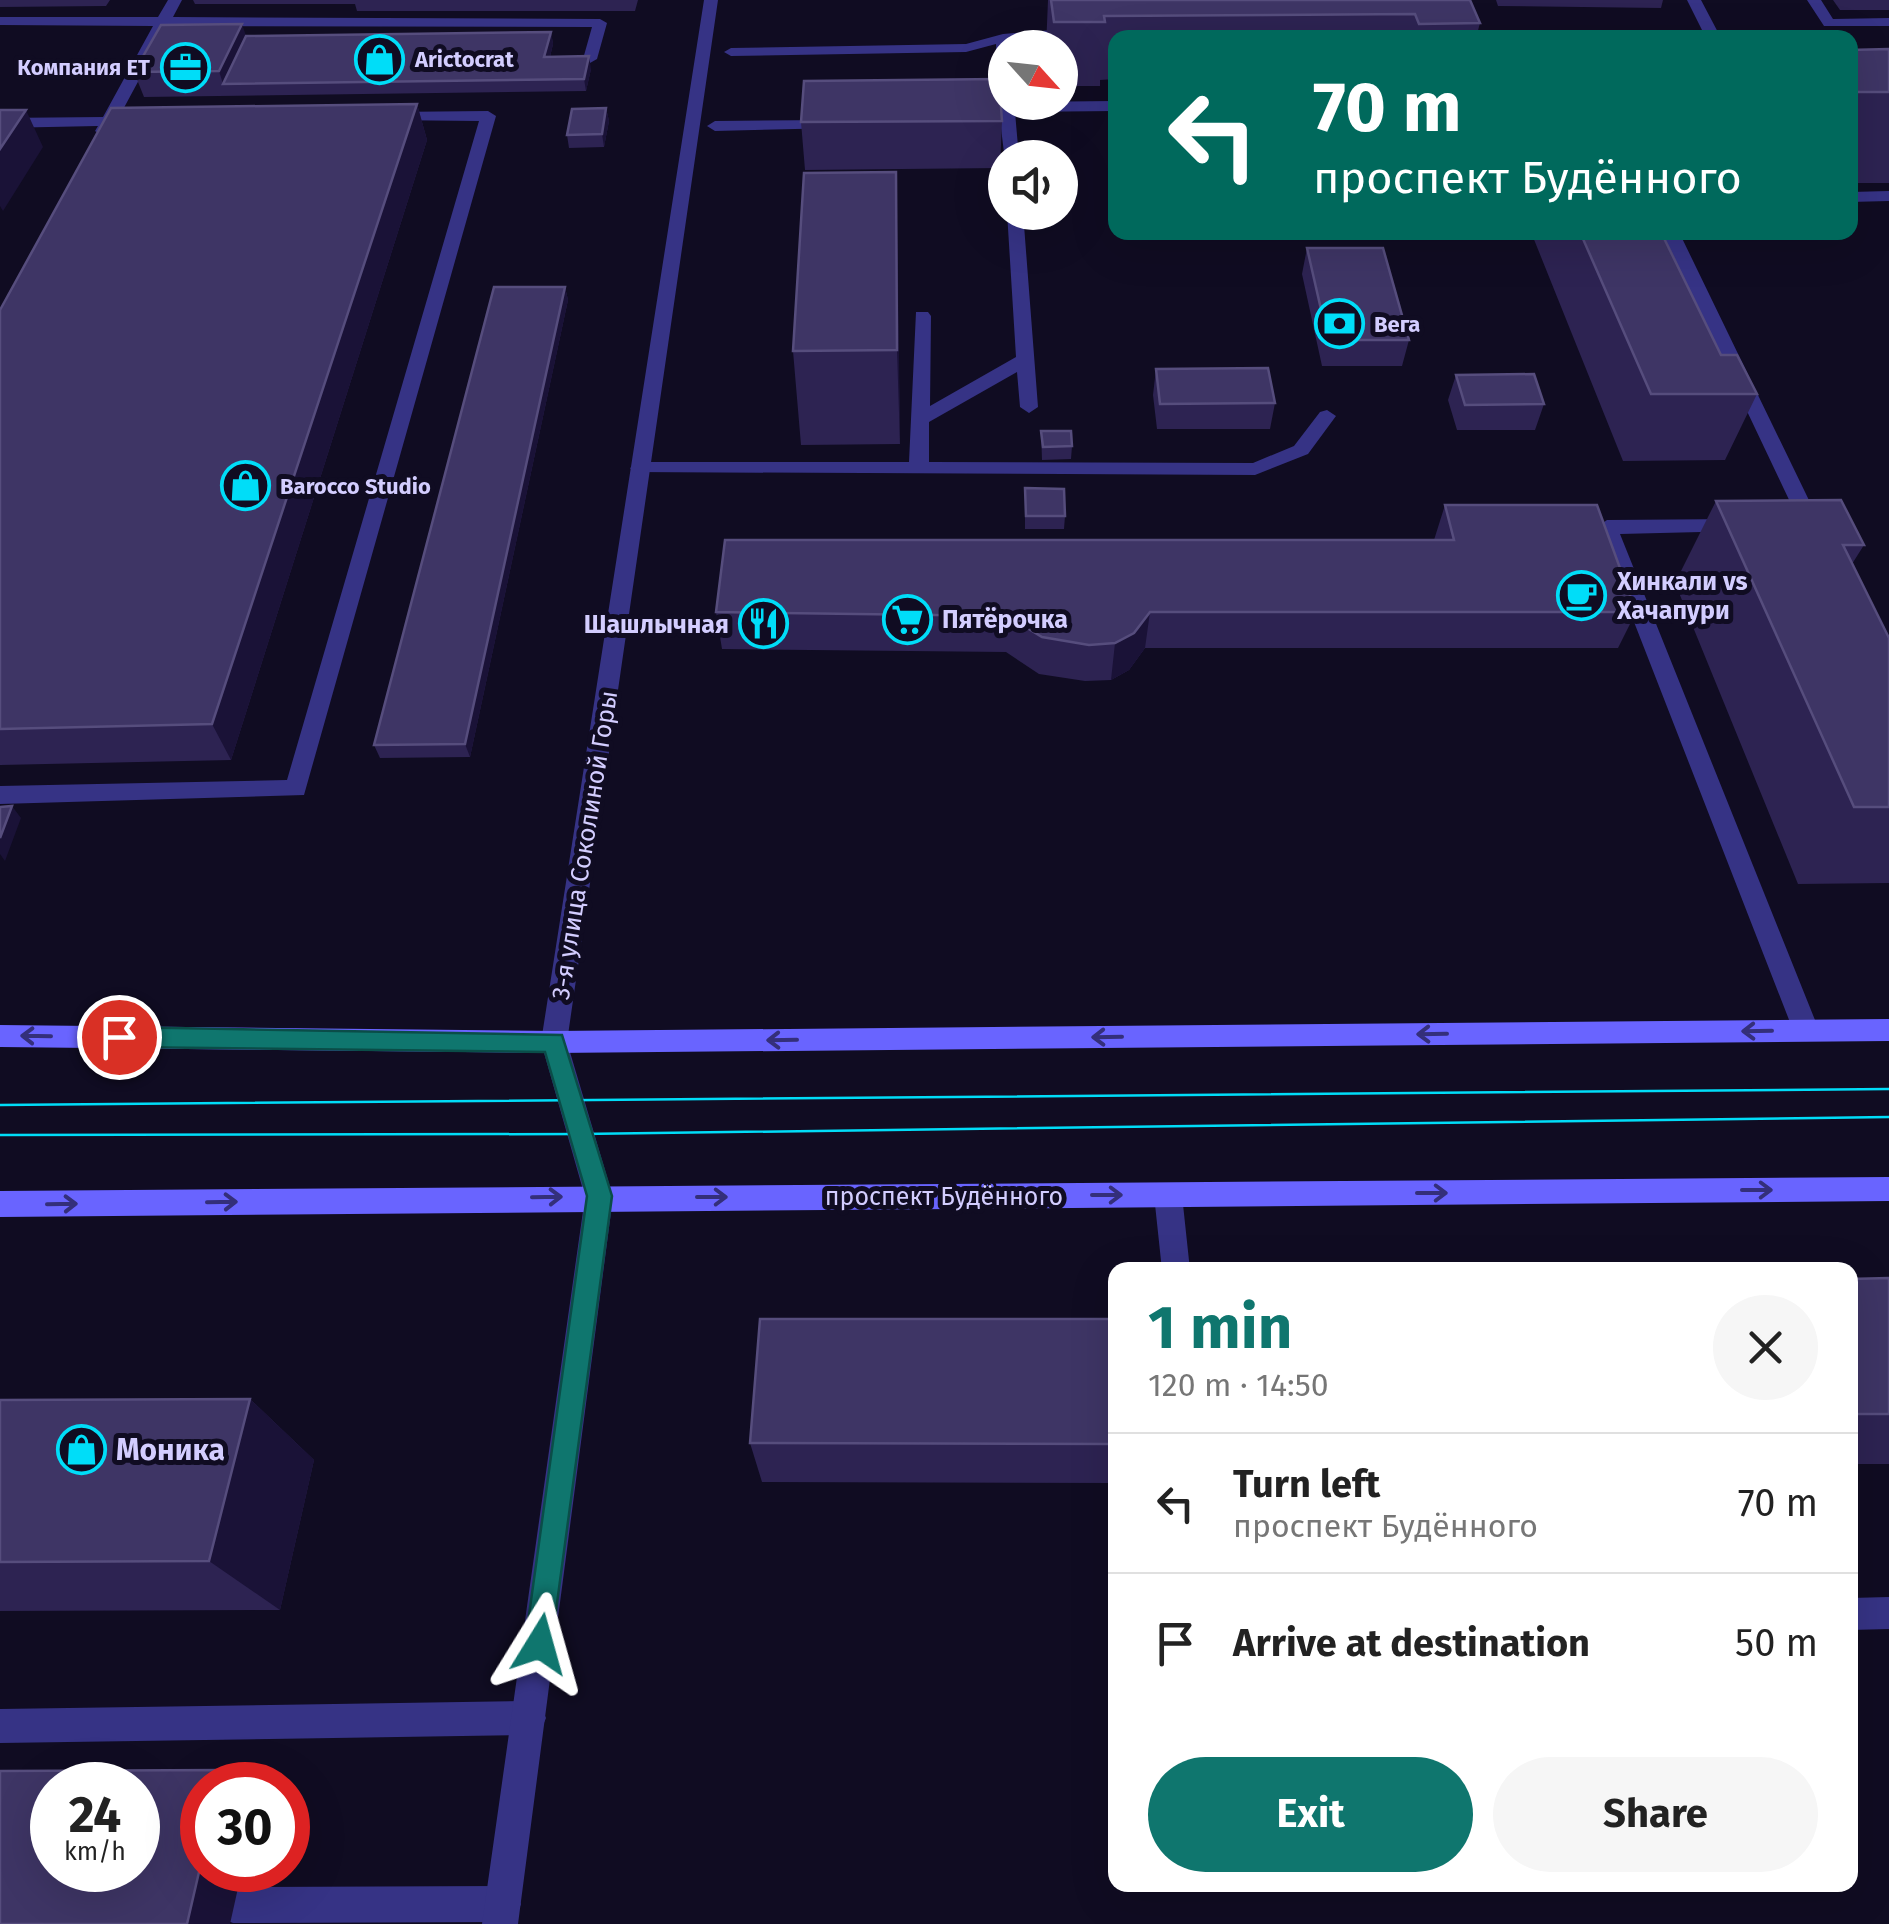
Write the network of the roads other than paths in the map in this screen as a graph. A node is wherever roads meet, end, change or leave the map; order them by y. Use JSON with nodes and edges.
{"nodes":[{"id":1,"x":175,"y":0,"type":"edge"},
{"id":2,"x":711,"y":0,"type":"edge"},
{"id":3,"x":1694,"y":0,"type":"edge"},
{"id":4,"x":1814,"y":0,"type":"edge"},
{"id":5,"x":0,"y":21,"type":"edge"},
{"id":6,"x":164,"y":21,"type":"junction"},
{"id":7,"x":1889,"y":22,"type":"edge"},
{"id":8,"x":1102,"y":30,"type":"edge"},
{"id":9,"x":1710,"y":30,"type":"edge"},
{"id":10,"x":1078,"y":32,"type":"edge"},
{"id":11,"x":988,"y":42,"type":"edge"},
{"id":12,"x":730,"y":52,"type":"dead end"},
{"id":13,"x":590,"y":59,"type":"edge"},
{"id":14,"x":1108,"y":106,"type":"edge"},
{"id":15,"x":1078,"y":108,"type":"edge"},
{"id":16,"x":988,"y":115,"type":"edge"},
{"id":17,"x":368,"y":117,"type":"edge"},
{"id":18,"x":169,"y":120,"type":"edge"},
{"id":19,"x":0,"y":123,"type":"edge"},
{"id":20,"x":950,"y":124,"type":"edge"},
{"id":21,"x":852,"y":125,"type":"edge"},
{"id":22,"x":715,"y":126,"type":"dead end"},
{"id":23,"x":104,"y":130,"type":"junction"},
{"id":24,"x":1889,"y":196,"type":"edge"},
{"id":25,"x":1858,"y":197,"type":"edge"},
{"id":26,"x":1016,"y":230,"type":"edge"},
{"id":27,"x":1674,"y":240,"type":"edge"},
{"id":28,"x":922,"y":316,"type":"dead end"},
{"id":29,"x":1025,"y":360,"type":"junction"},
{"id":30,"x":1028,"y":406,"type":"dead end"},
{"id":31,"x":1327,"y":416,"type":"dead end"},
{"id":32,"x":920,"y":420,"type":"junction"},
{"id":33,"x":640,"y":468,"type":"junction"},
{"id":34,"x":919,"y":469,"type":"junction"},
{"id":35,"x":1755,"y":526,"type":"edge"},
{"id":36,"x":1808,"y":531,"type":"edge"},
{"id":37,"x":0,"y":795,"type":"edge"},
{"id":38,"x":1806,"y":1030,"type":"junction"},
{"id":39,"x":1889,"y":1030,"type":"edge"},
{"id":40,"x":0,"y":1036,"type":"edge"},
{"id":41,"x":554,"y":1042,"type":"junction"},
{"id":42,"x":1889,"y":1189,"type":"edge"},
{"id":43,"x":1168,"y":1195,"type":"junction"},
{"id":44,"x":599,"y":1196,"type":"junction"},
{"id":45,"x":0,"y":1204,"type":"edge"},
{"id":46,"x":1175,"y":1262,"type":"edge"},
{"id":47,"x":1889,"y":1613,"type":"edge"},
{"id":48,"x":1858,"y":1614,"type":"edge"},
{"id":49,"x":529,"y":1718,"type":"junction"},
{"id":50,"x":0,"y":1726,"type":"edge"},
{"id":51,"x":233,"y":1905,"type":"dead end"},
{"id":52,"x":501,"y":1914,"type":"edge"}],
"edges":[{"from":1,"to":6,"type":"street"},
{"from":2,"to":33,"type":"street","name":"3-я улица Соколиной Горы"},
{"from":3,"to":9,"type":"street"},
{"from":4,"to":7,"type":"street"},
{"from":5,"to":6,"type":"street"},
{"from":6,"to":13,"type":"street"},
{"from":6,"to":23,"type":"street"},
{"from":8,"to":10,"type":"street"},
{"from":11,"to":12,"type":"street"},
{"from":14,"to":15,"type":"street"},
{"from":16,"to":20,"type":"street"},
{"from":17,"to":37,"type":"street"},
{"from":18,"to":23,"type":"street"},
{"from":19,"to":23,"type":"street"},
{"from":21,"to":22,"type":"street"},
{"from":24,"to":25,"type":"street"},
{"from":26,"to":29,"type":"street"},
{"from":27,"to":36,"type":"street"},
{"from":28,"to":32,"type":"street"},
{"from":29,"to":30,"type":"street"},
{"from":29,"to":32,"type":"street"},
{"from":31,"to":34,"type":"street"},
{"from":32,"to":34,"type":"street"},
{"from":33,"to":34,"type":"street"},
{"from":33,"to":41,"type":"street","name":"3-я улица Соколиной Горы"},
{"from":35,"to":38,"type":"street"},
{"from":38,"to":39,"type":"main road"},
{"from":38,"to":41,"type":"main road","one_way":true},
{"from":41,"to":40,"type":"main road","one_way":true},
{"from":41,"to":44,"type":"street","name":"3-я улица Соколиной Горы"},
{"from":43,"to":42,"type":"main road","name":"проспект Будённого","one_way":true},
{"from":44,"to":43,"type":"main road","name":"проспект Будённого","one_way":true},
{"from":43,"to":46,"type":"street"},
{"from":45,"to":44,"type":"main road","name":"проспект Будённого","one_way":true},
{"from":44,"to":49,"type":"street","name":"3-я улица Соколиной Горы"},
{"from":47,"to":48,"type":"street"},
{"from":49,"to":50,"type":"street"},
{"from":49,"to":52,"type":"street","name":"3-я улица Соколиной Горы"},
{"from":51,"to":52,"type":"street"}]}
